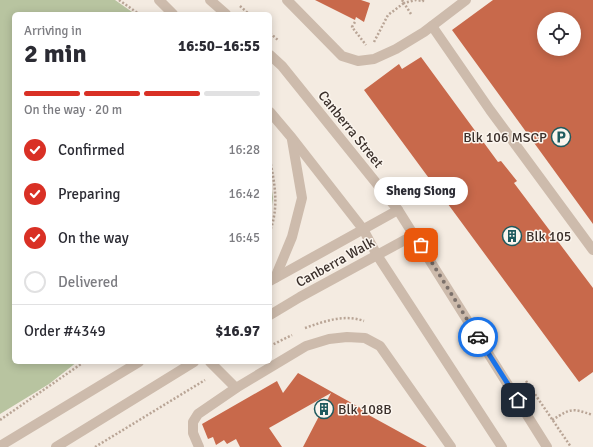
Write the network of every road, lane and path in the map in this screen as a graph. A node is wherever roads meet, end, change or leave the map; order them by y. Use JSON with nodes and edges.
{"nodes":[{"id":1,"x":119,"y":0,"type":"edge"},
{"id":2,"x":159,"y":0,"type":"edge"},
{"id":3,"x":210,"y":0,"type":"edge"},
{"id":4,"x":287,"y":0,"type":"edge"},
{"id":5,"x":402,"y":0,"type":"edge"},
{"id":6,"x":423,"y":0,"type":"edge"},
{"id":7,"x":466,"y":0,"type":"edge"},
{"id":8,"x":404,"y":4,"type":"junction"},
{"id":9,"x":136,"y":12,"type":"edge"},
{"id":10,"x":171,"y":12,"type":"edge"},
{"id":11,"x":224,"y":12,"type":"edge"},
{"id":12,"x":411,"y":14,"type":"dead end"},
{"id":13,"x":432,"y":26,"type":"junction"},
{"id":14,"x":374,"y":43,"type":"dead end"},
{"id":15,"x":272,"y":57,"type":"edge"},
{"id":16,"x":272,"y":114,"type":"edge"},
{"id":17,"x":292,"y":138,"type":"junction"},
{"id":18,"x":272,"y":170,"type":"edge"},
{"id":19,"x":398,"y":210,"type":"junction"},
{"id":20,"x":272,"y":226,"type":"edge"},
{"id":21,"x":363,"y":229,"type":"junction"},
{"id":22,"x":414,"y":235,"type":"junction"},
{"id":23,"x":593,"y":250,"type":"edge"},
{"id":24,"x":377,"y":255,"type":"junction"},
{"id":25,"x":272,"y":280,"type":"edge"},
{"id":26,"x":272,"y":314,"type":"edge"},
{"id":27,"x":81,"y":364,"type":"edge"},
{"id":28,"x":136,"y":364,"type":"edge"},
{"id":29,"x":191,"y":364,"type":"edge"},
{"id":30,"x":212,"y":364,"type":"edge"},
{"id":31,"x":219,"y":371,"type":"junction"},
{"id":32,"x":236,"y":388,"type":"junction"},
{"id":33,"x":593,"y":414,"type":"edge"},
{"id":34,"x":0,"y":420,"type":"edge"},
{"id":35,"x":536,"y":429,"type":"junction"},
{"id":36,"x":0,"y":446,"type":"edge"},
{"id":37,"x":56,"y":447,"type":"edge"},
{"id":38,"x":95,"y":447,"type":"edge"},
{"id":39,"x":200,"y":447,"type":"edge"},
{"id":40,"x":451,"y":447,"type":"edge"},
{"id":41,"x":502,"y":447,"type":"edge"},
{"id":42,"x":547,"y":447,"type":"edge"}],
"edges":[{"from":1,"to":9,"type":"path"},
{"from":2,"to":10,"type":"street"},
{"from":3,"to":11,"type":"street"},
{"from":4,"to":13,"type":"street"},
{"from":5,"to":8,"type":"path"},
{"from":6,"to":8,"type":"path"},
{"from":7,"to":13,"type":"street"},
{"from":8,"to":12,"type":"path"},
{"from":8,"to":14,"type":"path"},
{"from":13,"to":23,"type":"street"},
{"from":15,"to":19,"type":"street","name":"Canberra Street"},
{"from":16,"to":17,"type":"street"},
{"from":17,"to":21,"type":"street"},
{"from":17,"to":25,"type":"street"},
{"from":18,"to":20,"type":"path"},
{"from":19,"to":21,"type":"street","name":"Canberra Walk"},
{"from":19,"to":22,"type":"street","name":"Canberra Street"},
{"from":21,"to":24,"type":"street"},
{"from":21,"to":25,"type":"street","name":"Canberra Walk"},
{"from":22,"to":24,"type":"street","name":"Canberra Walk"},
{"from":22,"to":35,"type":"street","name":"Canberra Street"},
{"from":24,"to":26,"type":"street","name":"Canberra Walk"},
{"from":24,"to":41,"type":"street"},
{"from":27,"to":34,"type":"path"},
{"from":28,"to":36,"type":"street"},
{"from":29,"to":37,"type":"street"},
{"from":30,"to":31,"type":"street"},
{"from":31,"to":32,"type":"street"},
{"from":31,"to":38,"type":"path"},
{"from":32,"to":39,"type":"street"},
{"from":32,"to":40,"type":"street"},
{"from":33,"to":35,"type":"path"},
{"from":35,"to":42,"type":"street","name":"Canberra Street"}]}
